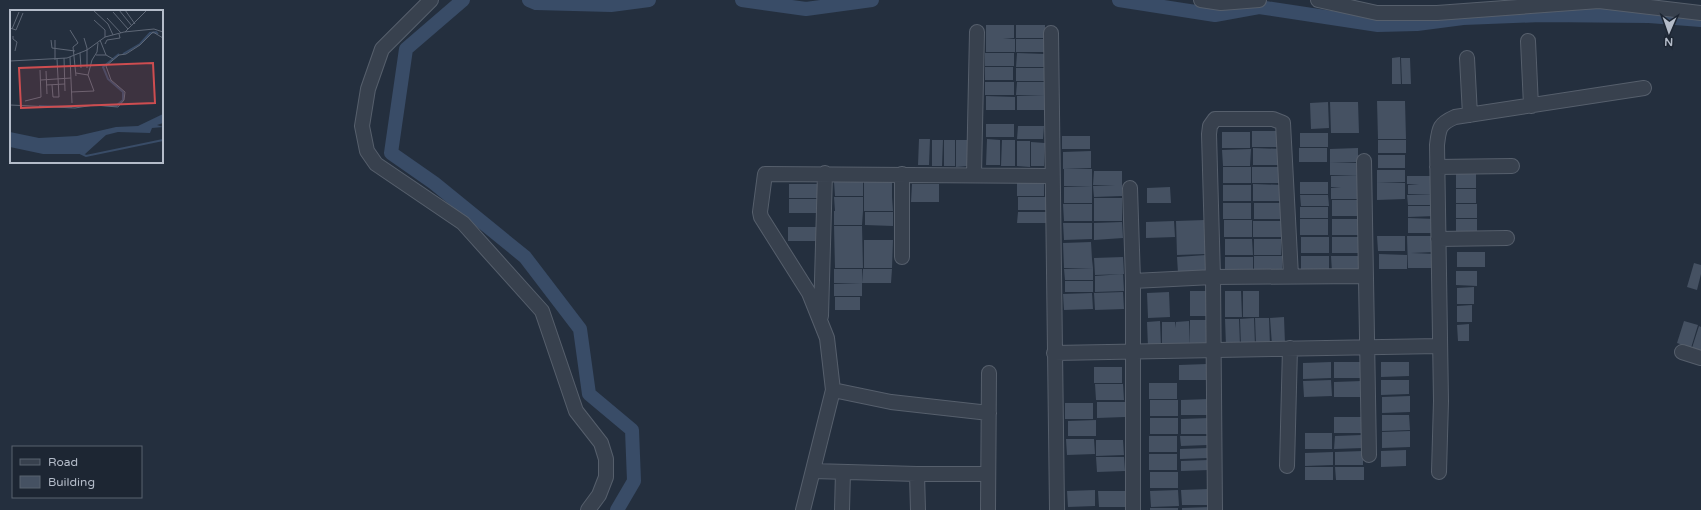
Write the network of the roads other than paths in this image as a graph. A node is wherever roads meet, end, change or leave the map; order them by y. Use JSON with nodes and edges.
{"nodes":[{"id":1,"x":431,"y":0,"type":"edge"},
{"id":2,"x":1201,"y":0,"type":"edge"},
{"id":3,"x":1259,"y":0,"type":"edge"},
{"id":4,"x":1318,"y":0,"type":"edge"},
{"id":5,"x":1701,"y":13,"type":"edge"},
{"id":6,"x":976,"y":32,"type":"dead end"},
{"id":7,"x":1051,"y":33,"type":"dead end"},
{"id":8,"x":1528,"y":41,"type":"dead end"},
{"id":9,"x":1467,"y":58,"type":"dead end"},
{"id":10,"x":1644,"y":88,"type":"dead end"},
{"id":11,"x":1531,"y":106,"type":"junction"},
{"id":12,"x":1470,"y":115,"type":"junction"},
{"id":13,"x":1364,"y":161,"type":"dead end"},
{"id":14,"x":1437,"y":166,"type":"junction"},
{"id":15,"x":1512,"y":166,"type":"dead end"},
{"id":16,"x":825,"y":173,"type":"junction"},
{"id":17,"x":902,"y":174,"type":"junction"},
{"id":18,"x":974,"y":175,"type":"junction"},
{"id":19,"x":1052,"y":176,"type":"junction"},
{"id":20,"x":1130,"y":188,"type":"dead end"},
{"id":21,"x":1507,"y":238,"type":"dead end"},
{"id":22,"x":1438,"y":239,"type":"junction"},
{"id":23,"x":902,"y":257,"type":"dead end"},
{"id":24,"x":1291,"y":276,"type":"junction"},
{"id":25,"x":1366,"y":276,"type":"junction"},
{"id":26,"x":1213,"y":277,"type":"junction"},
{"id":27,"x":1133,"y":281,"type":"junction"},
{"id":28,"x":820,"y":320,"type":"junction"},
{"id":29,"x":1439,"y":346,"type":"junction"},
{"id":30,"x":1367,"y":347,"type":"junction"},
{"id":31,"x":1290,"y":348,"type":"junction"},
{"id":32,"x":1213,"y":351,"type":"junction"},
{"id":33,"x":1133,"y":352,"type":"junction"},
{"id":34,"x":1682,"y":352,"type":"dead end"},
{"id":35,"x":1054,"y":353,"type":"junction"},
{"id":36,"x":1701,"y":358,"type":"edge"},
{"id":37,"x":989,"y":373,"type":"dead end"},
{"id":38,"x":833,"y":390,"type":"junction"},
{"id":39,"x":989,"y":413,"type":"junction"},
{"id":40,"x":1369,"y":454,"type":"dead end"},
{"id":41,"x":1287,"y":466,"type":"dead end"},
{"id":42,"x":813,"y":471,"type":"junction"},
{"id":43,"x":844,"y":472,"type":"junction"},
{"id":44,"x":1439,"y":472,"type":"dead end"},
{"id":45,"x":917,"y":474,"type":"junction"},
{"id":46,"x":988,"y":474,"type":"junction"},
{"id":47,"x":588,"y":510,"type":"edge"},
{"id":48,"x":803,"y":510,"type":"edge"},
{"id":49,"x":842,"y":510,"type":"edge"},
{"id":50,"x":918,"y":510,"type":"edge"},
{"id":51,"x":988,"y":510,"type":"edge"},
{"id":52,"x":1057,"y":510,"type":"edge"},
{"id":53,"x":1133,"y":510,"type":"edge"},
{"id":54,"x":1215,"y":510,"type":"edge"}],
"edges":[{"from":1,"to":47,"type":"street"},
{"from":2,"to":3,"type":"street"},
{"from":4,"to":5,"type":"street"},
{"from":6,"to":18,"type":"street"},
{"from":7,"to":19,"type":"street"},
{"from":8,"to":11,"type":"street"},
{"from":9,"to":12,"type":"street"},
{"from":10,"to":11,"type":"street"},
{"from":11,"to":12,"type":"street"},
{"from":12,"to":14,"type":"street"},
{"from":13,"to":25,"type":"street"},
{"from":14,"to":15,"type":"street"},
{"from":14,"to":22,"type":"street"},
{"from":16,"to":17,"type":"street"},
{"from":16,"to":28,"type":"street"},
{"from":16,"to":28,"type":"street"},
{"from":17,"to":18,"type":"street"},
{"from":17,"to":23,"type":"street"},
{"from":18,"to":19,"type":"street"},
{"from":19,"to":35,"type":"street"},
{"from":20,"to":27,"type":"street"},
{"from":21,"to":22,"type":"street"},
{"from":22,"to":29,"type":"street"},
{"from":24,"to":25,"type":"street"},
{"from":24,"to":26,"type":"street"},
{"from":24,"to":26,"type":"street"},
{"from":25,"to":30,"type":"street"},
{"from":26,"to":27,"type":"street"},
{"from":26,"to":32,"type":"street"},
{"from":27,"to":33,"type":"street"},
{"from":28,"to":38,"type":"street"},
{"from":29,"to":30,"type":"street"},
{"from":29,"to":44,"type":"street"},
{"from":30,"to":31,"type":"street"},
{"from":30,"to":40,"type":"street"},
{"from":31,"to":32,"type":"street"},
{"from":31,"to":41,"type":"street"},
{"from":32,"to":33,"type":"street"},
{"from":32,"to":54,"type":"street"},
{"from":33,"to":35,"type":"street"},
{"from":33,"to":53,"type":"street"},
{"from":34,"to":36,"type":"street"},
{"from":35,"to":52,"type":"street"},
{"from":37,"to":39,"type":"street"},
{"from":38,"to":39,"type":"street"},
{"from":38,"to":42,"type":"street"},
{"from":39,"to":46,"type":"street"},
{"from":42,"to":43,"type":"street"},
{"from":42,"to":48,"type":"street"},
{"from":43,"to":45,"type":"street"},
{"from":43,"to":49,"type":"street"},
{"from":45,"to":46,"type":"street"},
{"from":45,"to":50,"type":"street"},
{"from":46,"to":51,"type":"street"}]}
